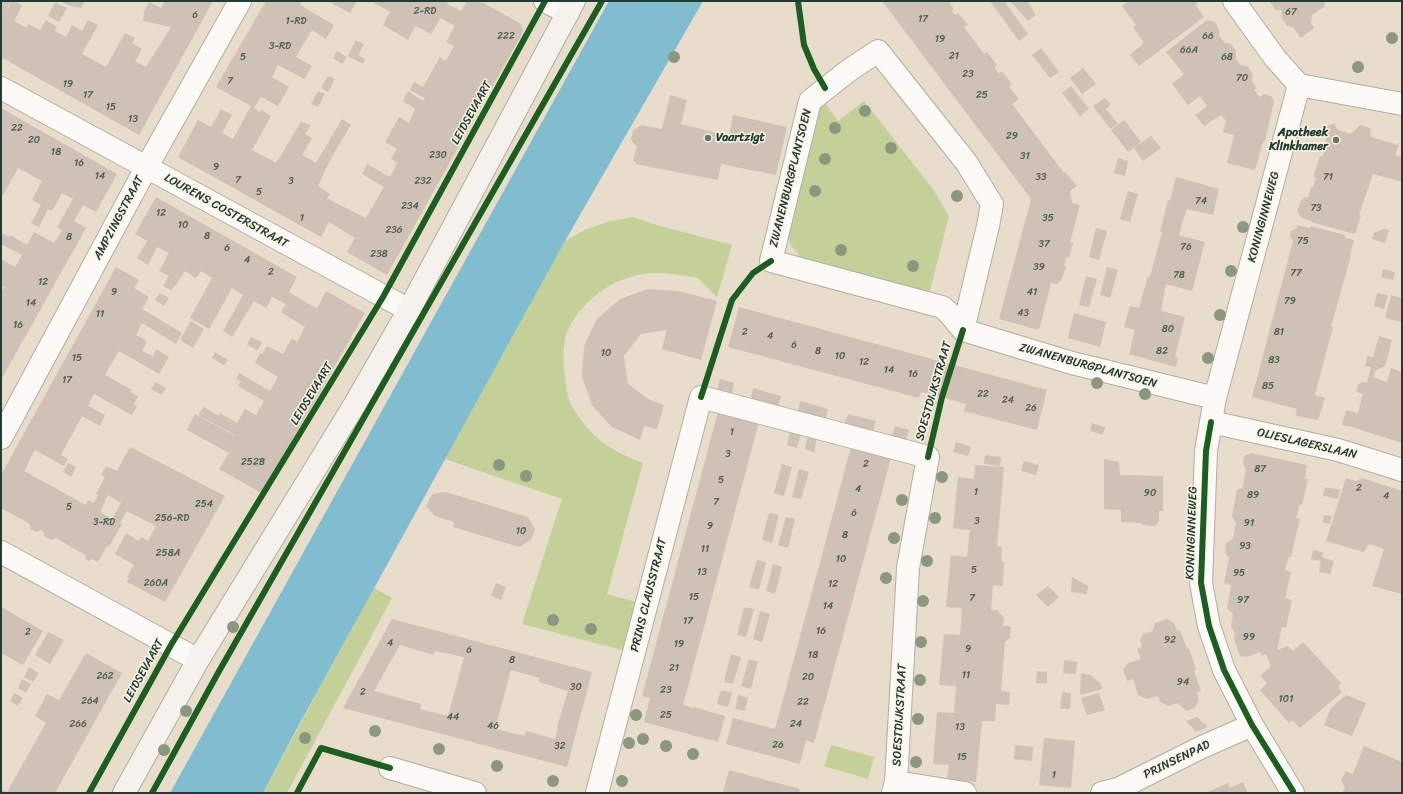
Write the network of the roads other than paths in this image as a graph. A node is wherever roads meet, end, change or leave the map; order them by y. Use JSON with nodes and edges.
{"nodes":[{"id":1,"x":240,"y":1,"type":"edge"},
{"id":2,"x":545,"y":1,"type":"edge"},
{"id":3,"x":1234,"y":1,"type":"edge"},
{"id":4,"x":571,"y":7,"type":"edge"},
{"id":5,"x":1299,"y":85,"type":"junction"},
{"id":6,"x":1,"y":88,"type":"edge"},
{"id":7,"x":1402,"y":104,"type":"edge"},
{"id":8,"x":146,"y":168,"type":"junction"},
{"id":9,"x":409,"y":310,"type":"junction"},
{"id":10,"x":963,"y":330,"type":"junction"},
{"id":11,"x":1215,"y":398,"type":"junction"},
{"id":12,"x":1211,"y":422,"type":"junction"},
{"id":13,"x":1,"y":438,"type":"edge"},
{"id":14,"x":928,"y":457,"type":"joint"},
{"id":15,"x":1402,"y":470,"type":"edge"},
{"id":16,"x":1,"y":552,"type":"edge"},
{"id":17,"x":198,"y":660,"type":"junction"},
{"id":18,"x":1252,"y":725,"type":"junction"},
{"id":19,"x":390,"y":768,"type":"dead end"},
{"id":20,"x":894,"y":788,"type":"edge"},
{"id":21,"x":1294,"y":792,"type":"edge"},
{"id":22,"x":124,"y":793,"type":"edge"},
{"id":23,"x":475,"y":793,"type":"edge"},
{"id":24,"x":597,"y":793,"type":"edge"},
{"id":25,"x":965,"y":793,"type":"edge"},
{"id":26,"x":1102,"y":793,"type":"edge"}],
"edges":[{"from":1,"to":8,"type":"street","name":"AMPZINGSTRAAT"},
{"from":2,"to":4,"type":"street"},
{"from":3,"to":5,"type":"street"},
{"from":4,"to":9,"type":"main road"},
{"from":5,"to":7,"type":"street"},
{"from":5,"to":11,"type":"street","name":"KONINGINNEWEG"},
{"from":6,"to":8,"type":"street","name":"LOURENS COSTERSTRAAT"},
{"from":8,"to":9,"type":"street","name":"LOURENS COSTERSTRAAT"},
{"from":8,"to":13,"type":"street","name":"AMPZINGSTRAAT"},
{"from":9,"to":17,"type":"main road"},
{"from":10,"to":10,"type":"street","name":"ZWANENBURGPLANTSOEN"},
{"from":10,"to":11,"type":"street","name":"ZWANENBURGPLANTSOEN"},
{"from":11,"to":12,"type":"street","name":"KONINGINNEWEG"},
{"from":12,"to":15,"type":"street","name":"OLIESLAGERSLAAN"},
{"from":12,"to":18,"type":"street","name":"KONINGINNEWEG"},
{"from":14,"to":20,"type":"street","name":"SOESTDIJKSTRAAT"},
{"from":14,"to":24,"type":"street","name":"PRINS CLAUSSTRAAT"},
{"from":16,"to":17,"type":"street"},
{"from":17,"to":22,"type":"main road"},
{"from":18,"to":21,"type":"street","name":"KONINGINNEWEG"},
{"from":18,"to":26,"type":"street","name":"PRINSENPAD"},
{"from":19,"to":23,"type":"street"},
{"from":20,"to":25,"type":"street"}]}
